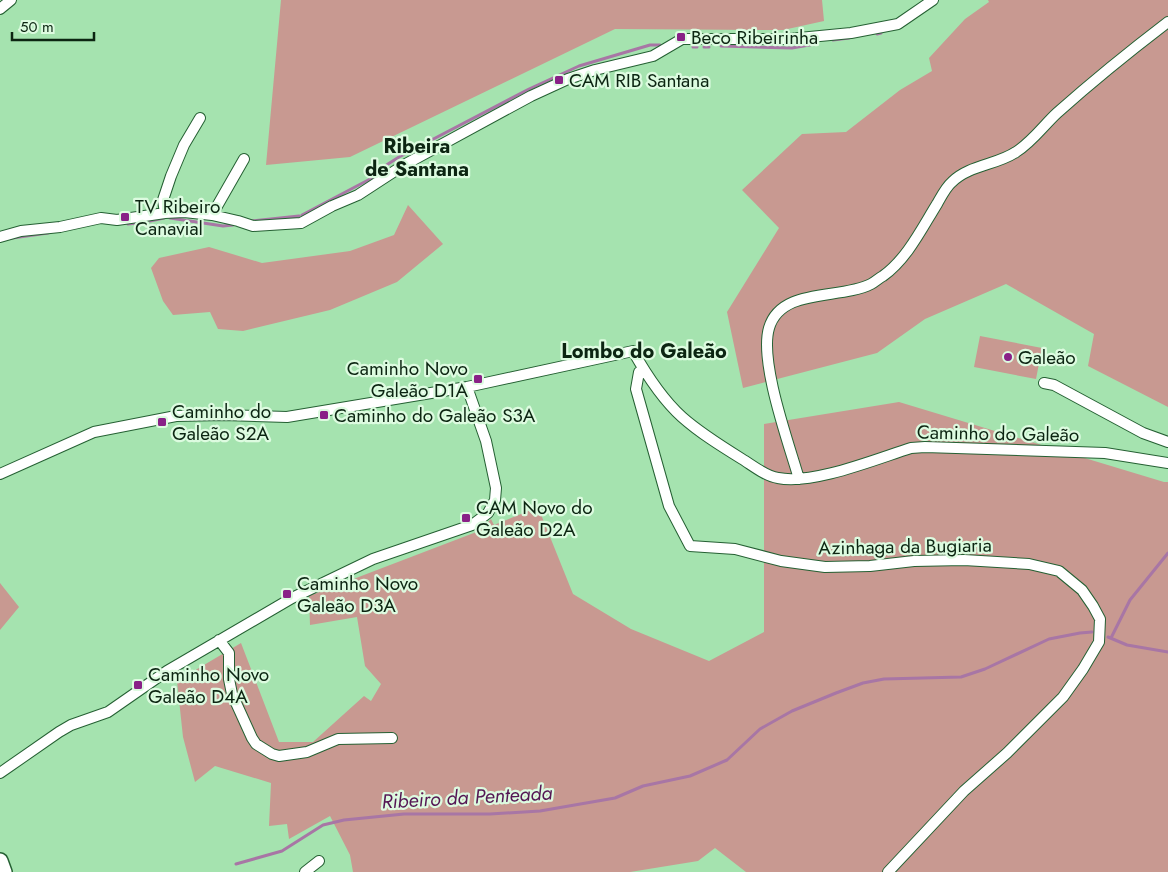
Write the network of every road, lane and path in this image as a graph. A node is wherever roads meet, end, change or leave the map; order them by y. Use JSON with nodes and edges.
{"nodes":[{"id":1,"x":12,"y":0,"type":"edge"},
{"id":2,"x":933,"y":0,"type":"edge"},
{"id":3,"x":0,"y":9,"type":"edge"},
{"id":4,"x":1168,"y":22,"type":"edge"},
{"id":5,"x":200,"y":118,"type":"dead end"},
{"id":6,"x":244,"y":160,"type":"dead end"},
{"id":7,"x":165,"y":212,"type":"junction"},
{"id":8,"x":212,"y":215,"type":"junction"},
{"id":9,"x":0,"y":236,"type":"edge"},
{"id":10,"x":643,"y":370,"type":"junction"},
{"id":11,"x":1044,"y":383,"type":"dead end"},
{"id":12,"x":468,"y":388,"type":"junction"},
{"id":13,"x":1168,"y":442,"type":"edge"},
{"id":14,"x":1168,"y":463,"type":"edge"},
{"id":15,"x":0,"y":474,"type":"edge"},
{"id":16,"x":799,"y":479,"type":"junction"},
{"id":17,"x":219,"y":640,"type":"junction"},
{"id":18,"x":392,"y":738,"type":"dead end"},
{"id":19,"x":0,"y":773,"type":"edge"},
{"id":20,"x":0,"y":861,"type":"edge"},
{"id":21,"x":319,"y":861,"type":"dead end"},
{"id":22,"x":4,"y":872,"type":"edge"},
{"id":23,"x":305,"y":872,"type":"edge"},
{"id":24,"x":888,"y":872,"type":"edge"}],
"edges":[{"from":1,"to":3,"type":"street"},
{"from":2,"to":8,"type":"street"},
{"from":4,"to":16,"type":"street"},
{"from":5,"to":7,"type":"street"},
{"from":6,"to":8,"type":"street"},
{"from":7,"to":8,"type":"street"},
{"from":7,"to":9,"type":"street"},
{"from":10,"to":12,"type":"street","name":"Caminho do Galeão"},
{"from":10,"to":16,"type":"street","name":"Caminho do Galeão"},
{"from":10,"to":24,"type":"street","name":"Azinhaga da Bugiaria"},
{"from":11,"to":13,"type":"street","name":"Caminho do Galeão"},
{"from":12,"to":15,"type":"street","name":"Caminho do Galeão"},
{"from":12,"to":17,"type":"street"},
{"from":14,"to":16,"type":"street","name":"Caminho do Galeão"},
{"from":17,"to":18,"type":"street"},
{"from":17,"to":19,"type":"street"},
{"from":20,"to":22,"type":"main road"},
{"from":21,"to":23,"type":"street"}]}
